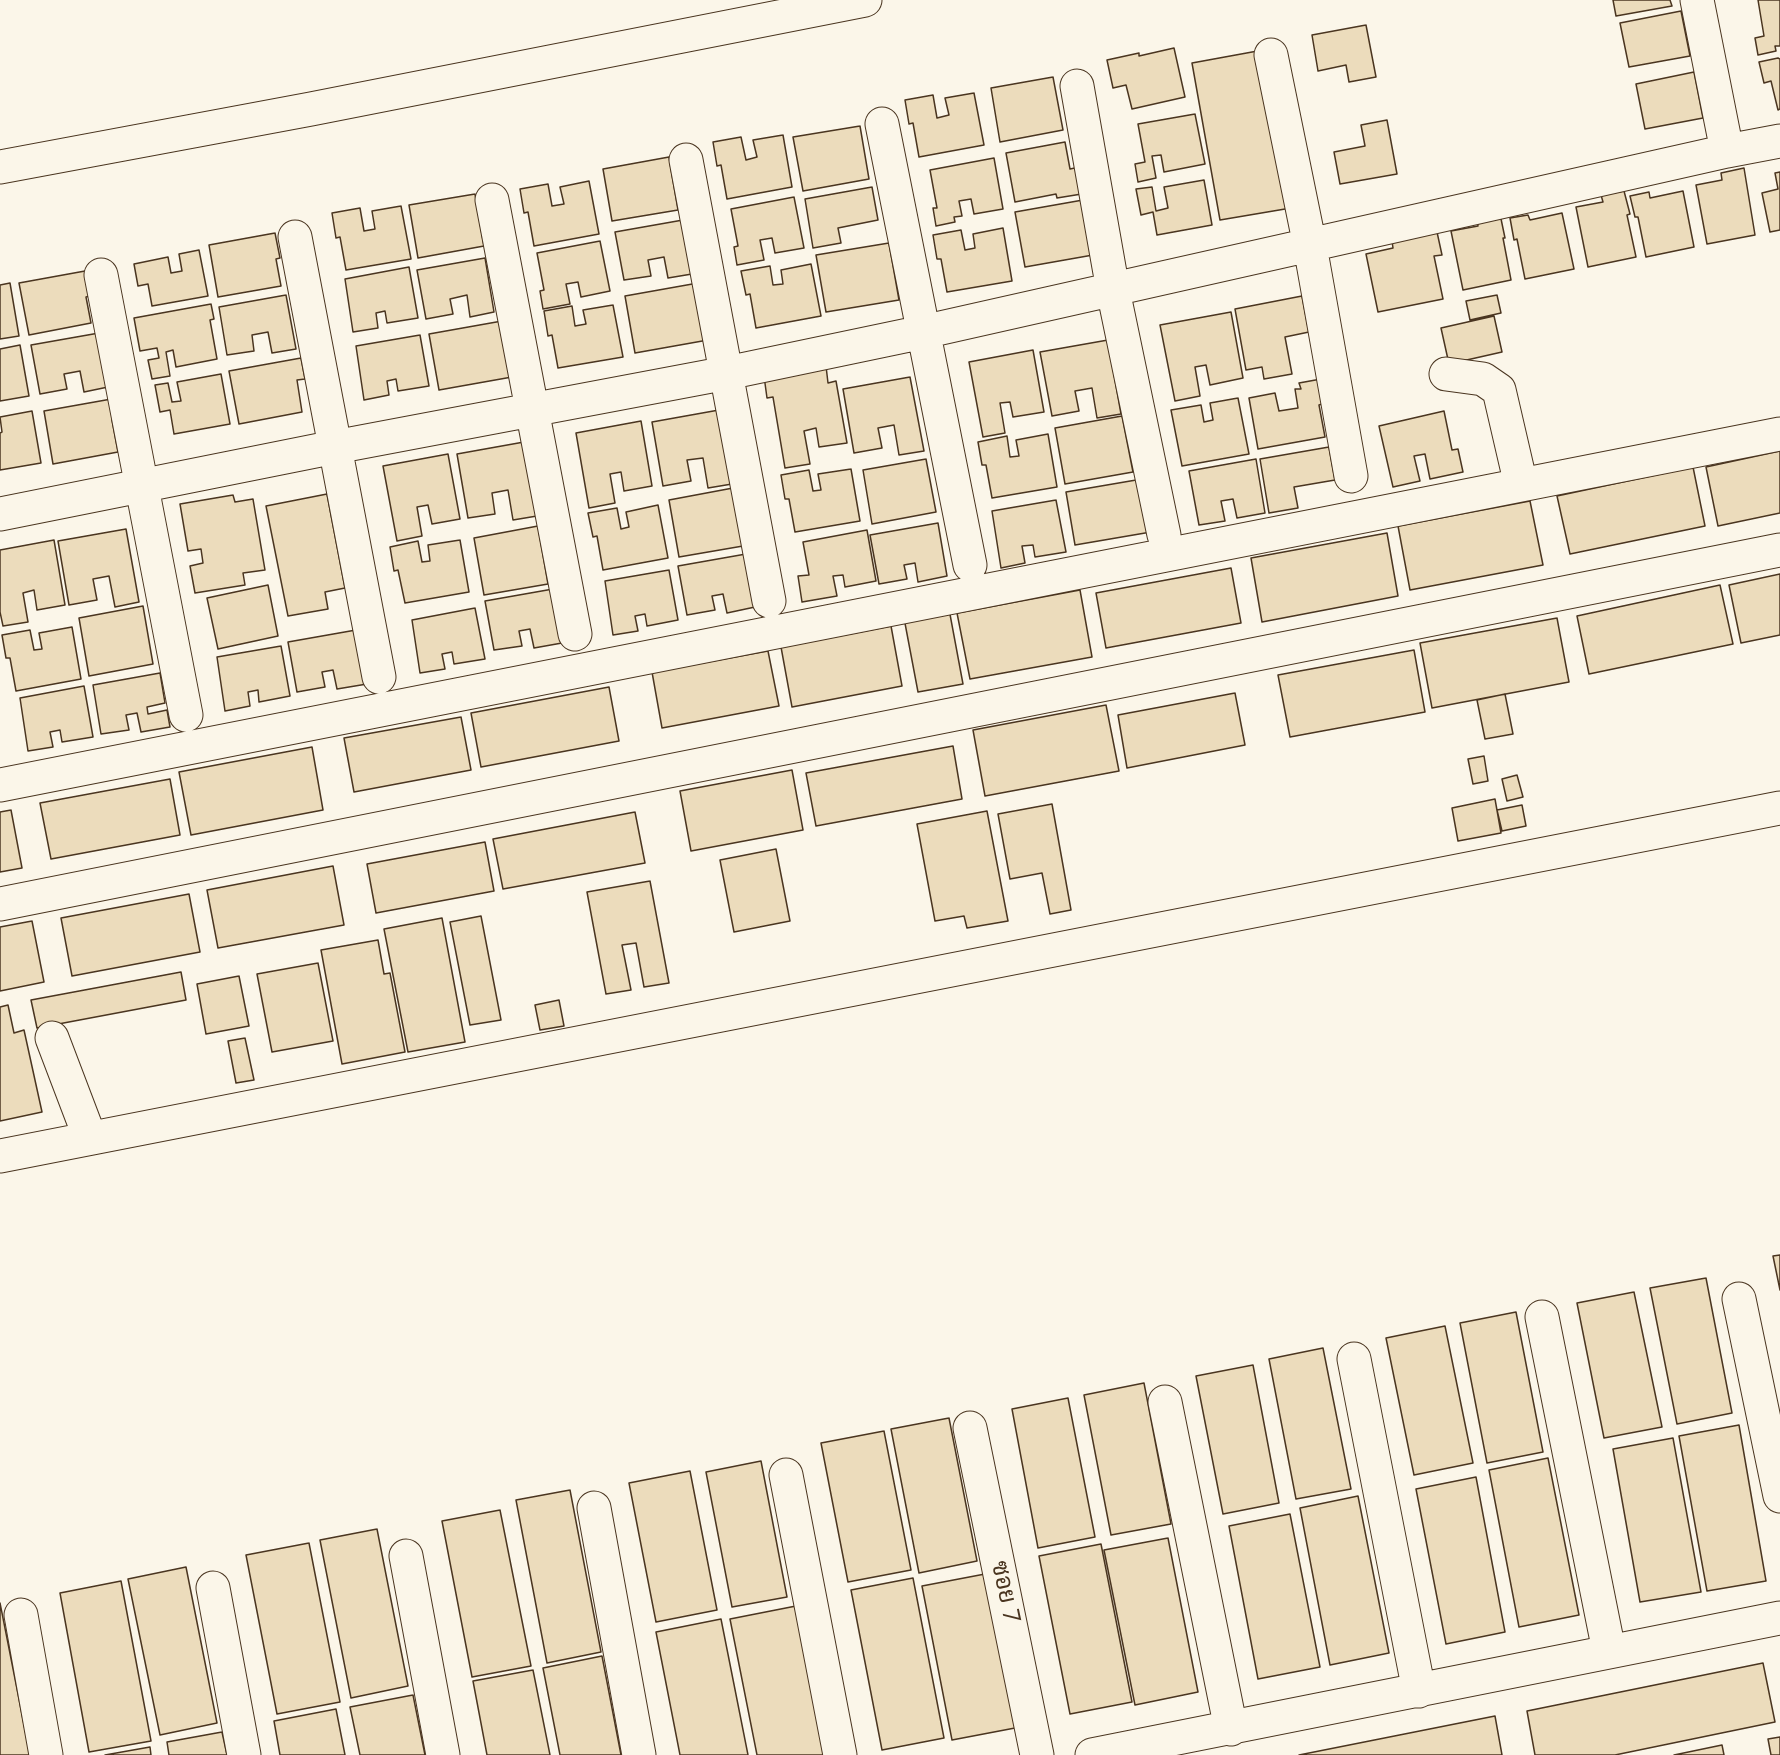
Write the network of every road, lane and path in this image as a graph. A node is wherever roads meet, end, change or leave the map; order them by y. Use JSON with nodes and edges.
{"nodes":[{"id":1,"x":865,"y":0,"type":"edge"},
{"id":2,"x":1697,"y":0,"type":"edge"},
{"id":3,"x":1271,"y":55,"type":"dead end"},
{"id":4,"x":1077,"y":86,"type":"dead end"},
{"id":5,"x":882,"y":124,"type":"dead end"},
{"id":6,"x":1780,"y":141,"type":"edge"},
{"id":7,"x":1726,"y":151,"type":"junction"},
{"id":8,"x":686,"y":160,"type":"dead end"},
{"id":9,"x":0,"y":167,"type":"edge"},
{"id":10,"x":492,"y":200,"type":"dead end"},
{"id":11,"x":295,"y":237,"type":"dead end"},
{"id":12,"x":1310,"y":246,"type":"junction"},
{"id":13,"x":101,"y":275,"type":"dead end"},
{"id":14,"x":1113,"y":290,"type":"junction"},
{"id":15,"x":923,"y":332,"type":"junction"},
{"id":16,"x":726,"y":373,"type":"junction"},
{"id":17,"x":1446,"y":374,"type":"dead end"},
{"id":18,"x":533,"y":410,"type":"junction"},
{"id":19,"x":1780,"y":434,"type":"edge"},
{"id":20,"x":335,"y":447,"type":"junction"},
{"id":21,"x":1351,"y":476,"type":"dead end"},
{"id":22,"x":142,"y":485,"type":"junction"},
{"id":23,"x":1521,"y":485,"type":"junction"},
{"id":24,"x":0,"y":514,"type":"edge"},
{"id":25,"x":1164,"y":535,"type":"dead end"},
{"id":26,"x":1780,"y":550,"type":"edge"},
{"id":27,"x":970,"y":565,"type":"dead end"},
{"id":28,"x":769,"y":601,"type":"dead end"},
{"id":29,"x":574,"y":634,"type":"dead end"},
{"id":30,"x":379,"y":677,"type":"dead end"},
{"id":31,"x":186,"y":715,"type":"dead end"},
{"id":32,"x":0,"y":785,"type":"edge"},
{"id":33,"x":1780,"y":808,"type":"edge"},
{"id":34,"x":0,"y":904,"type":"edge"},
{"id":35,"x":52,"y":1038,"type":"dead end"},
{"id":36,"x":90,"y":1138,"type":"junction"},
{"id":37,"x":0,"y":1156,"type":"edge"},
{"id":38,"x":1739,"y":1299,"type":"dead end"},
{"id":39,"x":1542,"y":1317,"type":"dead end"},
{"id":40,"x":1354,"y":1359,"type":"dead end"},
{"id":41,"x":1165,"y":1402,"type":"dead end"},
{"id":42,"x":970,"y":1428,"type":"dead end"},
{"id":43,"x":786,"y":1475,"type":"dead end"},
{"id":44,"x":1780,"y":1496,"type":"edge"},
{"id":45,"x":594,"y":1508,"type":"dead end"},
{"id":46,"x":406,"y":1556,"type":"dead end"},
{"id":47,"x":213,"y":1588,"type":"dead end"},
{"id":48,"x":21,"y":1615,"type":"dead end"},
{"id":49,"x":1780,"y":1618,"type":"edge"},
{"id":50,"x":1609,"y":1650,"type":"junction"},
{"id":51,"x":1419,"y":1691,"type":"junction"},
{"id":52,"x":1230,"y":1729,"type":"junction"},
{"id":53,"x":46,"y":1755,"type":"edge"},
{"id":54,"x":244,"y":1755,"type":"edge"},
{"id":55,"x":443,"y":1755,"type":"edge"},
{"id":56,"x":639,"y":1755,"type":"edge"},
{"id":57,"x":840,"y":1755,"type":"edge"},
{"id":58,"x":1037,"y":1755,"type":"edge"},
{"id":59,"x":1092,"y":1755,"type":"edge"}],
"edges":[{"from":1,"to":9,"type":"street"},
{"from":2,"to":7,"type":"street"},
{"from":3,"to":12,"type":"street"},
{"from":4,"to":14,"type":"street"},
{"from":5,"to":15,"type":"street"},
{"from":6,"to":7,"type":"street"},
{"from":7,"to":12,"type":"street"},
{"from":8,"to":16,"type":"street"},
{"from":10,"to":18,"type":"street"},
{"from":11,"to":20,"type":"street"},
{"from":12,"to":14,"type":"street"},
{"from":12,"to":21,"type":"street"},
{"from":13,"to":22,"type":"street"},
{"from":14,"to":15,"type":"street"},
{"from":14,"to":25,"type":"street"},
{"from":15,"to":16,"type":"street"},
{"from":15,"to":27,"type":"street"},
{"from":16,"to":18,"type":"street"},
{"from":16,"to":28,"type":"street"},
{"from":17,"to":23,"type":"street"},
{"from":18,"to":20,"type":"street"},
{"from":18,"to":29,"type":"street"},
{"from":19,"to":23,"type":"street"},
{"from":20,"to":22,"type":"street"},
{"from":20,"to":30,"type":"street"},
{"from":22,"to":24,"type":"street"},
{"from":22,"to":31,"type":"street"},
{"from":23,"to":32,"type":"street"},
{"from":26,"to":34,"type":"street"},
{"from":33,"to":36,"type":"street"},
{"from":35,"to":36,"type":"street"},
{"from":36,"to":37,"type":"street"},
{"from":38,"to":44,"type":"street"},
{"from":39,"to":50,"type":"street"},
{"from":40,"to":51,"type":"street"},
{"from":41,"to":52,"type":"street"},
{"from":42,"to":58,"type":"street","name":"ซอย 7"},
{"from":43,"to":57,"type":"street"},
{"from":45,"to":56,"type":"street"},
{"from":46,"to":55,"type":"street"},
{"from":47,"to":54,"type":"street"},
{"from":48,"to":53,"type":"street"},
{"from":49,"to":50,"type":"street"},
{"from":50,"to":51,"type":"street"},
{"from":51,"to":52,"type":"street"},
{"from":52,"to":59,"type":"street"}]}
